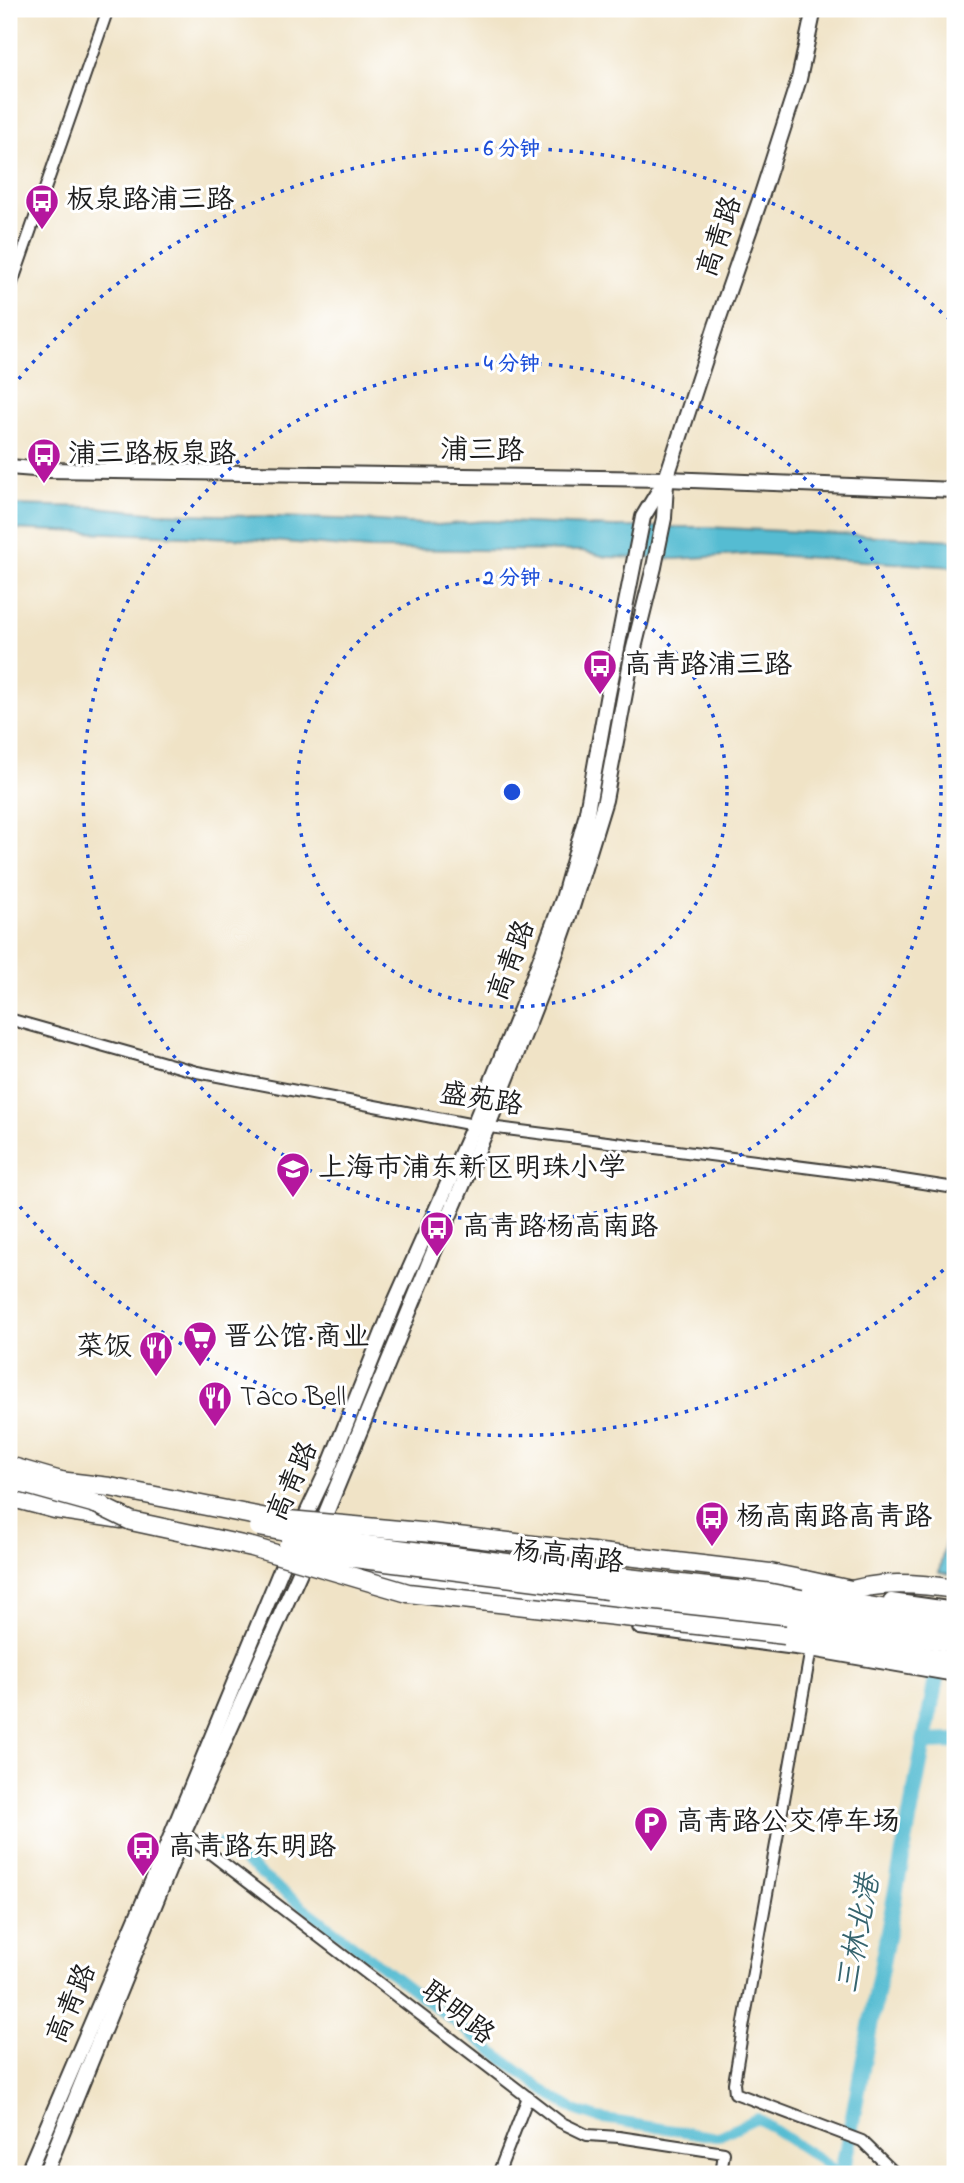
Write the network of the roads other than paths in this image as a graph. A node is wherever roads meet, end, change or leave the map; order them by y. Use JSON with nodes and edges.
{"nodes":[{"id":1,"x":108,"y":9,"type":"edge"},
{"id":2,"x":814,"y":9,"type":"edge"},
{"id":3,"x":9,"y":292,"type":"edge"},
{"id":4,"x":9,"y":467,"type":"edge"},
{"id":5,"x":666,"y":479,"type":"junction"},
{"id":6,"x":955,"y":490,"type":"edge"},
{"id":7,"x":9,"y":1018,"type":"edge"},
{"id":8,"x":481,"y":1126,"type":"junction"},
{"id":9,"x":955,"y":1188,"type":"edge"},
{"id":10,"x":9,"y":1457,"type":"edge"},
{"id":11,"x":9,"y":1464,"type":"edge"},
{"id":12,"x":60,"y":1481,"type":"junction"},
{"id":13,"x":9,"y":1482,"type":"edge"},
{"id":14,"x":110,"y":1487,"type":"junction"},
{"id":15,"x":9,"y":1497,"type":"edge"},
{"id":16,"x":94,"y":1503,"type":"junction"},
{"id":17,"x":327,"y":1514,"type":"junction"},
{"id":18,"x":131,"y":1521,"type":"junction"},
{"id":19,"x":186,"y":1529,"type":"junction"},
{"id":20,"x":319,"y":1530,"type":"junction"},
{"id":21,"x":298,"y":1533,"type":"junction"},
{"id":22,"x":265,"y":1546,"type":"junction"},
{"id":23,"x":307,"y":1556,"type":"junction"},
{"id":24,"x":287,"y":1558,"type":"junction"},
{"id":25,"x":759,"y":1579,"type":"junction"},
{"id":26,"x":608,"y":1583,"type":"junction"},
{"id":27,"x":774,"y":1584,"type":"junction"},
{"id":28,"x":955,"y":1589,"type":"edge"},
{"id":29,"x":852,"y":1590,"type":"junction"},
{"id":30,"x":794,"y":1596,"type":"junction"},
{"id":31,"x":955,"y":1610,"type":"edge"},
{"id":32,"x":955,"y":1620,"type":"edge"},
{"id":33,"x":847,"y":1633,"type":"junction"},
{"id":34,"x":955,"y":1633,"type":"edge"},
{"id":35,"x":922,"y":1635,"type":"junction"},
{"id":36,"x":955,"y":1645,"type":"edge"},
{"id":37,"x":811,"y":1649,"type":"junction"},
{"id":38,"x":955,"y":1661,"type":"edge"},
{"id":39,"x":886,"y":1662,"type":"junction"},
{"id":40,"x":955,"y":1674,"type":"edge"},
{"id":41,"x":179,"y":1830,"type":"junction"},
{"id":42,"x":528,"y":2097,"type":"junction"},
{"id":43,"x":27,"y":2174,"type":"edge"},
{"id":44,"x":45,"y":2174,"type":"edge"},
{"id":45,"x":498,"y":2174,"type":"edge"},
{"id":46,"x":720,"y":2174,"type":"edge"},
{"id":47,"x":896,"y":2174,"type":"edge"}],
"edges":[{"from":1,"to":3,"type":"street"},
{"from":2,"to":5,"type":"main road","name":"高青路"},
{"from":4,"to":5,"type":"main road","name":"浦三路"},
{"from":5,"to":6,"type":"main road","name":"浦三路"},
{"from":5,"to":8,"type":"main road","name":"高青路"},
{"from":5,"to":8,"type":"main road","name":"高青路"},
{"from":7,"to":8,"type":"street","name":"盛苑路"},
{"from":8,"to":9,"type":"street","name":"盛苑路"},
{"from":8,"to":17,"type":"main road","name":"高青路"},
{"from":8,"to":21,"type":"main road","name":"高青路"},
{"from":10,"to":14,"type":"highway","bridge":true},
{"from":11,"to":12,"type":"highway","name":"杨高南路","bridge":true},
{"from":11,"to":21,"type":"main road","name":"杨高南路"},
{"from":12,"to":14,"type":"highway","name":"杨高南路","bridge":true},
{"from":12,"to":26,"type":"highway","name":"杨高南路","bridge":true},
{"from":13,"to":16,"type":"highway","name":"杨高南路","bridge":true},
{"from":13,"to":19,"type":"main road","name":"杨高南路"},
{"from":14,"to":29,"type":"highway","name":"杨高南路","bridge":true},
{"from":15,"to":18,"type":"highway","bridge":true},
{"from":16,"to":18,"type":"highway","name":"杨高南路","bridge":true},
{"from":16,"to":26,"type":"highway","name":"杨高南路","bridge":true},
{"from":17,"to":20,"type":"main road","name":"高青路"},
{"from":17,"to":21,"type":"main road"},
{"from":17,"to":24,"type":"main road"},
{"from":17,"to":25,"type":"main road","name":"杨高南路"},
{"from":18,"to":33,"type":"highway","name":"杨高南路","bridge":true},
{"from":19,"to":22,"type":"main road","name":"杨高南路"},
{"from":19,"to":24,"type":"main road","name":"杨高南路"},
{"from":20,"to":23,"type":"main road","name":"高青路"},
{"from":20,"to":24,"type":"main road"},
{"from":20,"to":25,"type":"main road","name":"杨高南路"},
{"from":21,"to":24,"type":"main road","name":"高青路"},
{"from":22,"to":24,"type":"main road","name":"杨高南路"},
{"from":22,"to":24,"type":"main road"},
{"from":23,"to":24,"type":"main road","name":"杨高南路"},
{"from":23,"to":33,"type":"main road","name":"杨高南路"},
{"from":23,"to":37,"type":"main road","name":"杨高南路"},
{"from":23,"to":41,"type":"main road","name":"高青路"},
{"from":24,"to":41,"type":"main road","name":"高青路"},
{"from":25,"to":27,"type":"main road","name":"杨高南路"},
{"from":26,"to":30,"type":"highway","name":"杨高南路"},
{"from":26,"to":33,"type":"highway","name":"杨高南路"},
{"from":27,"to":29,"type":"main road","name":"杨高南路"},
{"from":27,"to":30,"type":"main road","name":"杨高南路"},
{"from":28,"to":29,"type":"highway"},
{"from":29,"to":35,"type":"main road","name":"杨高南路"},
{"from":30,"to":35,"type":"highway","name":"杨高南路"},
{"from":31,"to":35,"type":"main road","name":"杨高南路"},
{"from":32,"to":35,"type":"highway","name":"杨高南路"},
{"from":33,"to":35,"type":"highway","name":"杨高南路"},
{"from":33,"to":35,"type":"highway"},
{"from":33,"to":39,"type":"main road","name":"杨高南路"},
{"from":34,"to":35,"type":"highway","name":"杨高南路"},
{"from":35,"to":36,"type":"main road","name":"杨高南路"},
{"from":35,"to":38,"type":"highway"},
{"from":35,"to":39,"type":"main road"},
{"from":35,"to":40,"type":"main road"},
{"from":37,"to":39,"type":"main road","name":"杨高南路"},
{"from":37,"to":47,"type":"street"},
{"from":41,"to":42,"type":"street","name":"联明路"},
{"from":41,"to":43,"type":"main road","name":"高青路"},
{"from":41,"to":44,"type":"main road","name":"高青路"},
{"from":42,"to":45,"type":"street"},
{"from":42,"to":46,"type":"street","name":"联明路"}]}
